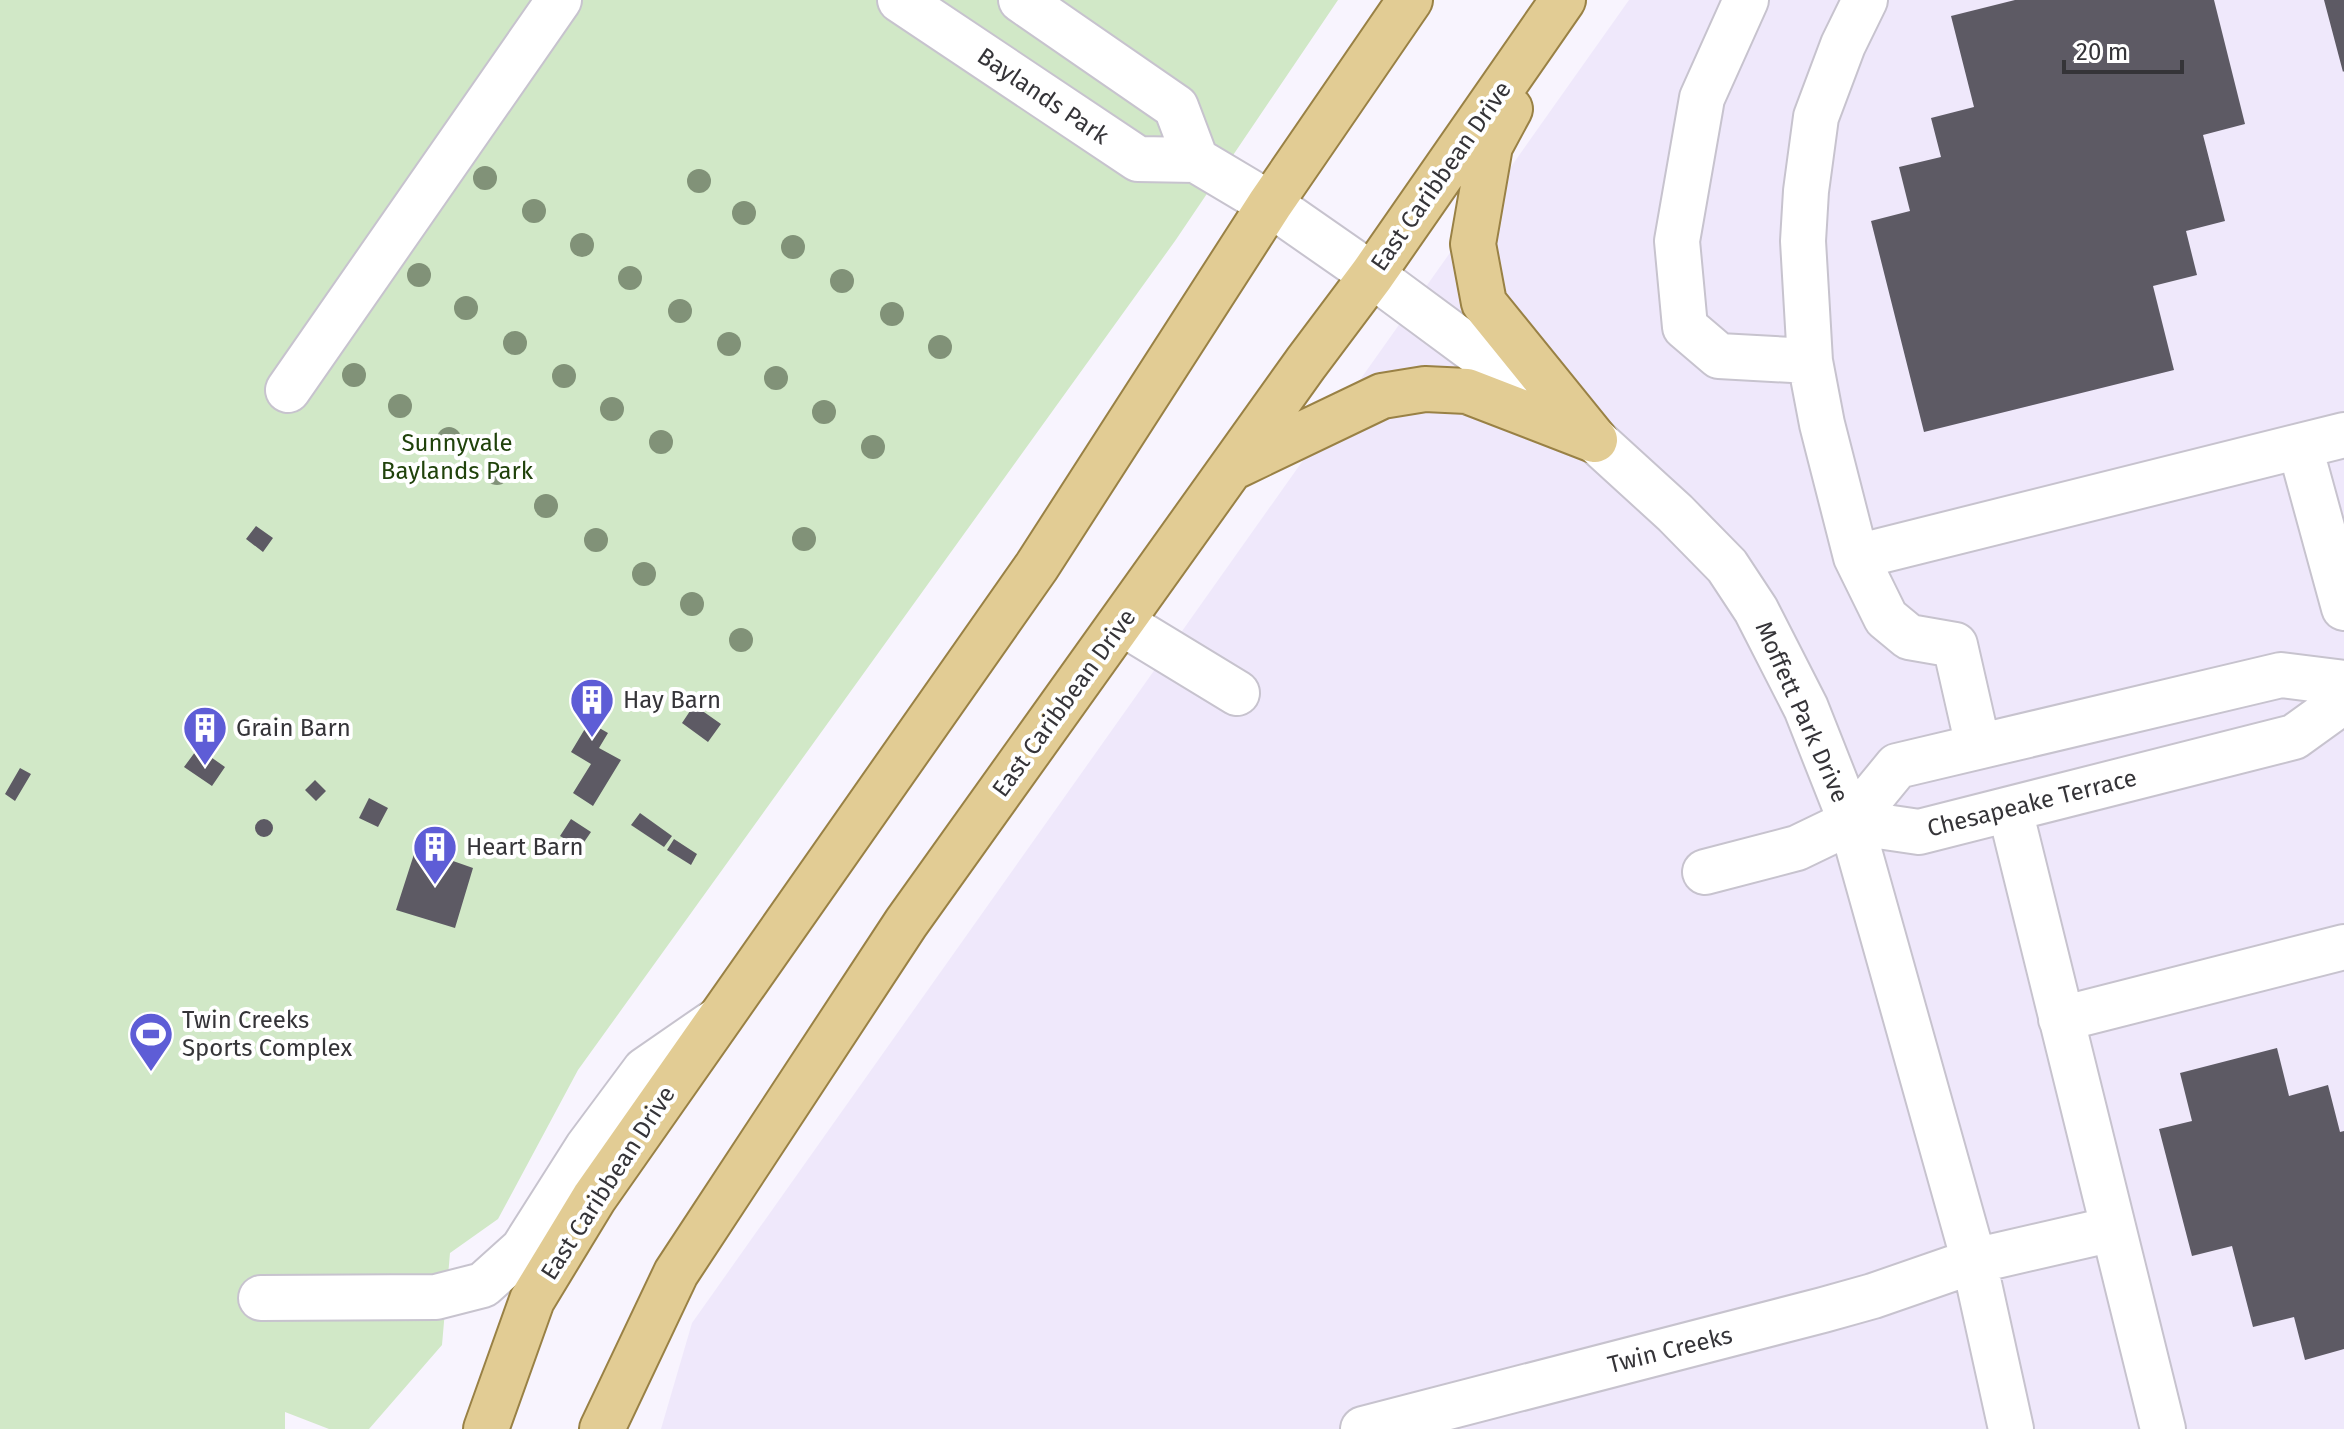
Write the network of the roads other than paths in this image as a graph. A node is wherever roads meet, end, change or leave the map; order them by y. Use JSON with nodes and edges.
{"nodes":[{"id":1,"x":559,"y":0,"type":"edge"},
{"id":2,"x":900,"y":0,"type":"edge"},
{"id":3,"x":1021,"y":0,"type":"edge"},
{"id":4,"x":1410,"y":0,"type":"edge"},
{"id":5,"x":1565,"y":0,"type":"edge"},
{"id":6,"x":1746,"y":0,"type":"edge"},
{"id":7,"x":1865,"y":0,"type":"edge"},
{"id":8,"x":1196,"y":160,"type":"junction"},
{"id":9,"x":1270,"y":204,"type":"junction"},
{"id":10,"x":1372,"y":275,"type":"junction"},
{"id":11,"x":1810,"y":361,"type":"junction"},
{"id":12,"x":288,"y":390,"type":"dead end"},
{"id":13,"x":2344,"y":435,"type":"edge"},
{"id":14,"x":1595,"y":440,"type":"junction"},
{"id":15,"x":2300,"y":447,"type":"junction"},
{"id":16,"x":1231,"y":469,"type":"junction"},
{"id":17,"x":1856,"y":557,"type":"junction"},
{"id":18,"x":2344,"y":608,"type":"edge"},
{"id":19,"x":1122,"y":623,"type":"junction"},
{"id":20,"x":2344,"y":683,"type":"edge"},
{"id":21,"x":1237,"y":693,"type":"dead end"},
{"id":22,"x":2344,"y":701,"type":"edge"},
{"id":23,"x":1978,"y":746,"type":"junction"},
{"id":24,"x":2010,"y":810,"type":"junction"},
{"id":25,"x":1851,"y":822,"type":"junction"},
{"id":26,"x":1705,"y":872,"type":"dead end"},
{"id":27,"x":2344,"y":947,"type":"edge"},
{"id":28,"x":718,"y":1019,"type":"junction"},
{"id":29,"x":2061,"y":1019,"type":"junction"},
{"id":30,"x":2113,"y":1229,"type":"junction"},
{"id":31,"x":1974,"y":1261,"type":"junction"},
{"id":32,"x":261,"y":1298,"type":"dead end"},
{"id":33,"x":486,"y":1429,"type":"edge"},
{"id":34,"x":602,"y":1429,"type":"edge"},
{"id":35,"x":1363,"y":1429,"type":"edge"},
{"id":36,"x":2011,"y":1429,"type":"edge"},
{"id":37,"x":2163,"y":1429,"type":"edge"}],
"edges":[{"from":1,"to":12,"type":"street"},
{"from":2,"to":8,"type":"street","name":"Baylands Park"},
{"from":3,"to":8,"type":"street"},
{"from":4,"to":9,"type":"main road","name":"East Caribbean Drive"},
{"from":5,"to":10,"type":"main road","name":"East Caribbean Drive"},
{"from":5,"to":14,"type":"main road"},
{"from":6,"to":11,"type":"street"},
{"from":7,"to":11,"type":"street"},
{"from":8,"to":9,"type":"street","name":"Baylands Park"},
{"from":9,"to":10,"type":"street","name":"Moffett Park Drive"},
{"from":9,"to":28,"type":"main road","name":"East Caribbean Drive"},
{"from":10,"to":14,"type":"street","name":"Moffett Park Drive"},
{"from":10,"to":16,"type":"main road","name":"East Caribbean Drive"},
{"from":11,"to":17,"type":"street"},
{"from":13,"to":15,"type":"street"},
{"from":14,"to":16,"type":"main road"},
{"from":14,"to":25,"type":"street","name":"Moffett Park Drive"},
{"from":15,"to":17,"type":"street"},
{"from":15,"to":18,"type":"street"},
{"from":16,"to":19,"type":"main road","name":"East Caribbean Drive"},
{"from":17,"to":23,"type":"street"},
{"from":19,"to":21,"type":"street"},
{"from":19,"to":34,"type":"main road","name":"East Caribbean Drive"},
{"from":20,"to":23,"type":"street"},
{"from":22,"to":24,"type":"street","name":"Chesapeake Terrace"},
{"from":23,"to":25,"type":"street"},
{"from":24,"to":25,"type":"street","name":"Chesapeake Terrace"},
{"from":24,"to":29,"type":"street"},
{"from":25,"to":26,"type":"street"},
{"from":25,"to":31,"type":"street","name":"Moffett Park Drive"},
{"from":27,"to":29,"type":"street"},
{"from":28,"to":32,"type":"street"},
{"from":28,"to":33,"type":"main road","name":"East Caribbean Drive"},
{"from":29,"to":30,"type":"street"},
{"from":30,"to":31,"type":"street","name":"Twin Creeks"},
{"from":30,"to":37,"type":"street"},
{"from":31,"to":35,"type":"street","name":"Twin Creeks"},
{"from":31,"to":36,"type":"street","name":"Moffett Park Drive"}]}
